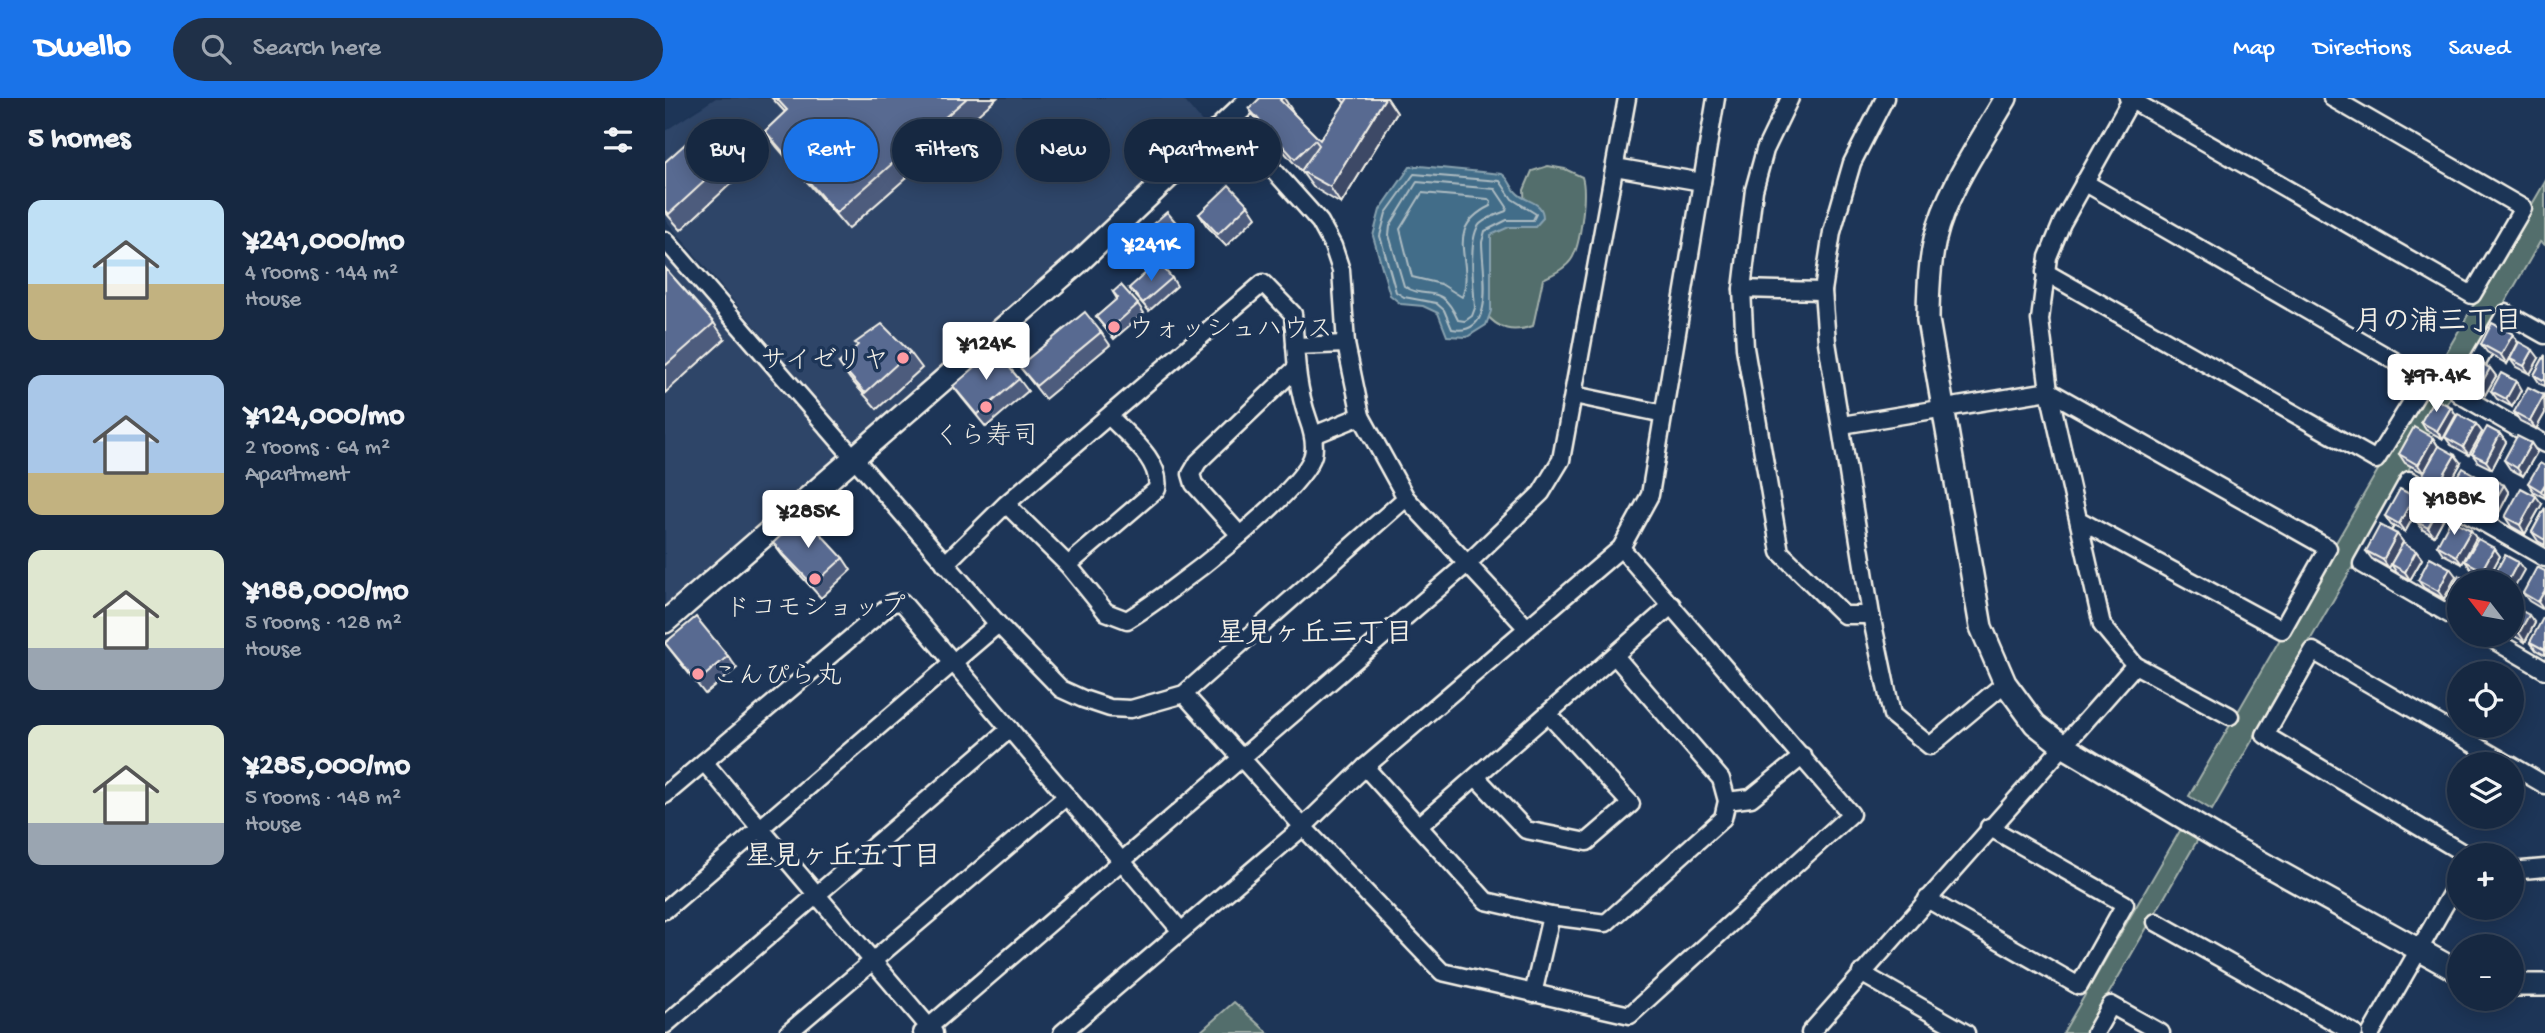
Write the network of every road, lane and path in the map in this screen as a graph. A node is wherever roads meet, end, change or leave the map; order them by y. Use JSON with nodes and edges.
{"nodes":[{"id":1,"x":1252,"y":98,"type":"edge"},
{"id":2,"x":1627,"y":98,"type":"edge"},
{"id":3,"x":1716,"y":98,"type":"edge"},
{"id":4,"x":1790,"y":98,"type":"edge"},
{"id":5,"x":1885,"y":98,"type":"edge"},
{"id":6,"x":2006,"y":98,"type":"edge"},
{"id":7,"x":2332,"y":98,"type":"edge"},
{"id":8,"x":2130,"y":99,"type":"edge"},
{"id":9,"x":1230,"y":119,"type":"edge"},
{"id":10,"x":1615,"y":167,"type":"junction"},
{"id":11,"x":1281,"y":178,"type":"edge"},
{"id":12,"x":1702,"y":181,"type":"junction"},
{"id":13,"x":1164,"y":182,"type":"edge"},
{"id":14,"x":2084,"y":182,"type":"junction"},
{"id":15,"x":665,"y":240,"type":"edge"},
{"id":16,"x":2045,"y":272,"type":"junction"},
{"id":17,"x":1742,"y":289,"type":"junction"},
{"id":18,"x":1823,"y":291,"type":"junction"},
{"id":19,"x":2545,"y":334,"type":"edge"},
{"id":20,"x":1346,"y":344,"type":"junction"},
{"id":21,"x":1295,"y":346,"type":"junction"},
{"id":22,"x":1294,"y":370,"type":"junction"},
{"id":23,"x":2049,"y":391,"type":"junction"},
{"id":24,"x":1574,"y":395,"type":"junction"},
{"id":25,"x":1944,"y":410,"type":"junction"},
{"id":26,"x":1664,"y":414,"type":"junction"},
{"id":27,"x":1361,"y":416,"type":"junction"},
{"id":28,"x":1110,"y":417,"type":"junction"},
{"id":29,"x":1842,"y":425,"type":"junction"},
{"id":30,"x":1314,"y":435,"type":"junction"},
{"id":31,"x":2545,"y":444,"type":"edge"},
{"id":32,"x":857,"y":458,"type":"junction"},
{"id":33,"x":1406,"y":498,"type":"junction"},
{"id":34,"x":1006,"y":504,"type":"junction"},
{"id":35,"x":2079,"y":520,"type":"junction"},
{"id":36,"x":1240,"y":535,"type":"junction"},
{"id":37,"x":1621,"y":548,"type":"junction"},
{"id":38,"x":2545,"y":558,"type":"edge"},
{"id":39,"x":1468,"y":563,"type":"junction"},
{"id":40,"x":946,"y":564,"type":"junction"},
{"id":41,"x":1068,"y":565,"type":"junction"},
{"id":42,"x":1672,"y":605,"type":"junction"},
{"id":43,"x":2447,"y":613,"type":"edge"},
{"id":44,"x":1871,"y":615,"type":"junction"},
{"id":45,"x":665,"y":622,"type":"edge"},
{"id":46,"x":998,"y":624,"type":"junction"},
{"id":47,"x":1527,"y":628,"type":"junction"},
{"id":48,"x":2507,"y":648,"type":"edge"},
{"id":49,"x":1615,"y":656,"type":"junction"},
{"id":50,"x":953,"y":663,"type":"junction"},
{"id":51,"x":2135,"y":665,"type":"junction"},
{"id":52,"x":2545,"y":670,"type":"edge"},
{"id":53,"x":2005,"y":683,"type":"junction"},
{"id":54,"x":1184,"y":694,"type":"junction"},
{"id":55,"x":1548,"y":714,"type":"junction"},
{"id":56,"x":2231,"y":716,"type":"dead end"},
{"id":57,"x":1010,"y":729,"type":"junction"},
{"id":58,"x":2063,"y":746,"type":"junction"},
{"id":59,"x":2488,"y":752,"type":"edge"},
{"id":60,"x":1803,"y":756,"type":"junction"},
{"id":61,"x":1243,"y":758,"type":"junction"},
{"id":62,"x":703,"y":762,"type":"junction"},
{"id":63,"x":1365,"y":766,"type":"junction"},
{"id":64,"x":2524,"y":773,"type":"edge"},
{"id":65,"x":1476,"y":777,"type":"junction"},
{"id":66,"x":2545,"y":785,"type":"edge"},
{"id":67,"x":665,"y":795,"type":"edge"},
{"id":68,"x":1067,"y":796,"type":"junction"},
{"id":69,"x":1727,"y":801,"type":"junction"},
{"id":70,"x":1419,"y":826,"type":"junction"},
{"id":71,"x":1303,"y":827,"type":"junction"},
{"id":72,"x":1989,"y":827,"type":"junction"},
{"id":73,"x":760,"y":828,"type":"junction"},
{"id":74,"x":2447,"y":843,"type":"edge"},
{"id":75,"x":1122,"y":860,"type":"junction"},
{"id":76,"x":2545,"y":868,"type":"edge"},
{"id":77,"x":2524,"y":870,"type":"edge"},
{"id":78,"x":816,"y":895,"type":"junction"},
{"id":79,"x":1927,"y":899,"type":"junction"},
{"id":80,"x":2447,"y":900,"type":"edge"},
{"id":81,"x":665,"y":910,"type":"edge"},
{"id":82,"x":1551,"y":916,"type":"junction"},
{"id":83,"x":2156,"y":922,"type":"dead end"},
{"id":84,"x":1181,"y":931,"type":"junction"},
{"id":85,"x":2418,"y":950,"type":"junction"},
{"id":86,"x":873,"y":961,"type":"junction"},
{"id":87,"x":2447,"y":966,"type":"edge"},
{"id":88,"x":1861,"y":973,"type":"junction"},
{"id":89,"x":2524,"y":985,"type":"edge"},
{"id":90,"x":2545,"y":985,"type":"edge"},
{"id":91,"x":1533,"y":994,"type":"junction"},
{"id":92,"x":665,"y":1025,"type":"edge"},
{"id":93,"x":928,"y":1031,"type":"edge"},
{"id":94,"x":787,"y":1033,"type":"edge"},
{"id":95,"x":1062,"y":1033,"type":"edge"},
{"id":96,"x":1810,"y":1033,"type":"edge"},
{"id":97,"x":1966,"y":1033,"type":"edge"},
{"id":98,"x":2095,"y":1033,"type":"edge"},
{"id":99,"x":2161,"y":1033,"type":"edge"},
{"id":100,"x":2354,"y":1033,"type":"edge"},
{"id":101,"x":2371,"y":1033,"type":"edge"}],
"edges":[{"from":1,"to":9,"type":"street"},
{"from":2,"to":10,"type":"street"},
{"from":3,"to":12,"type":"street"},
{"from":4,"to":17,"type":"street"},
{"from":5,"to":18,"type":"street"},
{"from":6,"to":25,"type":"street"},
{"from":7,"to":8,"type":"street"},
{"from":8,"to":14,"type":"street"},
{"from":10,"to":12,"type":"street"},
{"from":10,"to":24,"type":"street"},
{"from":11,"to":20,"type":"street"},
{"from":12,"to":26,"type":"street"},
{"from":13,"to":32,"type":"street"},
{"from":14,"to":16,"type":"street"},
{"from":14,"to":16,"type":"street"},
{"from":15,"to":32,"type":"street"},
{"from":16,"to":23,"type":"street"},
{"from":17,"to":18,"type":"street"},
{"from":17,"to":44,"type":"street"},
{"from":18,"to":29,"type":"street"},
{"from":19,"to":31,"type":"street"},
{"from":20,"to":21,"type":"street"},
{"from":20,"to":27,"type":"street"},
{"from":21,"to":22,"type":"street"},
{"from":21,"to":28,"type":"street"},
{"from":22,"to":30,"type":"street"},
{"from":22,"to":36,"type":"street"},
{"from":23,"to":25,"type":"street"},
{"from":23,"to":35,"type":"street"},
{"from":23,"to":35,"type":"street"},
{"from":24,"to":26,"type":"street"},
{"from":24,"to":39,"type":"street"},
{"from":25,"to":29,"type":"street"},
{"from":25,"to":53,"type":"street"},
{"from":26,"to":37,"type":"street"},
{"from":27,"to":30,"type":"street"},
{"from":27,"to":33,"type":"street"},
{"from":28,"to":34,"type":"street"},
{"from":28,"to":41,"type":"street"},
{"from":29,"to":44,"type":"street"},
{"from":30,"to":36,"type":"street"},
{"from":32,"to":40,"type":"street"},
{"from":32,"to":45,"type":"street"},
{"from":33,"to":39,"type":"street"},
{"from":33,"to":54,"type":"street"},
{"from":34,"to":40,"type":"street"},
{"from":34,"to":41,"type":"street"},
{"from":35,"to":51,"type":"street"},
{"from":36,"to":41,"type":"street"},
{"from":37,"to":42,"type":"street"},
{"from":37,"to":47,"type":"street"},
{"from":38,"to":43,"type":"street"},
{"from":39,"to":47,"type":"street"},
{"from":39,"to":61,"type":"street"},
{"from":40,"to":46,"type":"street"},
{"from":42,"to":49,"type":"street"},
{"from":42,"to":60,"type":"street"},
{"from":44,"to":53,"type":"street"},
{"from":46,"to":50,"type":"street"},
{"from":46,"to":54,"type":"street"},
{"from":47,"to":63,"type":"street"},
{"from":48,"to":52,"type":"street"},
{"from":49,"to":55,"type":"street"},
{"from":49,"to":69,"type":"street"},
{"from":50,"to":57,"type":"street"},
{"from":50,"to":62,"type":"street"},
{"from":50,"to":73,"type":"street"},
{"from":51,"to":56,"type":"street"},
{"from":51,"to":58,"type":"street"},
{"from":53,"to":58,"type":"street"},
{"from":54,"to":61,"type":"street"},
{"from":55,"to":65,"type":"street"},
{"from":55,"to":65,"type":"street"},
{"from":57,"to":68,"type":"street"},
{"from":57,"to":78,"type":"street"},
{"from":58,"to":72,"type":"street"},
{"from":58,"to":85,"type":"street"},
{"from":59,"to":74,"type":"street"},
{"from":60,"to":69,"type":"street"},
{"from":60,"to":91,"type":"street"},
{"from":61,"to":71,"type":"street"},
{"from":61,"to":75,"type":"street"},
{"from":62,"to":67,"type":"street"},
{"from":62,"to":73,"type":"street"},
{"from":63,"to":70,"type":"street"},
{"from":63,"to":71,"type":"street"},
{"from":64,"to":66,"type":"street"},
{"from":65,"to":70,"type":"street"},
{"from":68,"to":75,"type":"street"},
{"from":68,"to":86,"type":"street"},
{"from":69,"to":82,"type":"street"},
{"from":70,"to":82,"type":"street"},
{"from":71,"to":84,"type":"street"},
{"from":71,"to":91,"type":"street"},
{"from":72,"to":79,"type":"street"},
{"from":72,"to":79,"type":"street"},
{"from":73,"to":78,"type":"street"},
{"from":73,"to":81,"type":"street"},
{"from":75,"to":84,"type":"street"},
{"from":75,"to":93,"type":"street"},
{"from":76,"to":77,"type":"street"},
{"from":78,"to":86,"type":"street"},
{"from":78,"to":92,"type":"street"},
{"from":79,"to":88,"type":"street"},
{"from":80,"to":85,"type":"street"},
{"from":82,"to":91,"type":"street"},
{"from":83,"to":100,"type":"street"},
{"from":84,"to":95,"type":"street"},
{"from":85,"to":87,"type":"street"},
{"from":85,"to":101,"type":"street"},
{"from":86,"to":93,"type":"street"},
{"from":86,"to":94,"type":"street"},
{"from":88,"to":96,"type":"street"},
{"from":88,"to":97,"type":"street"},
{"from":89,"to":90,"type":"street"},
{"from":98,"to":99,"type":"street"}]}
